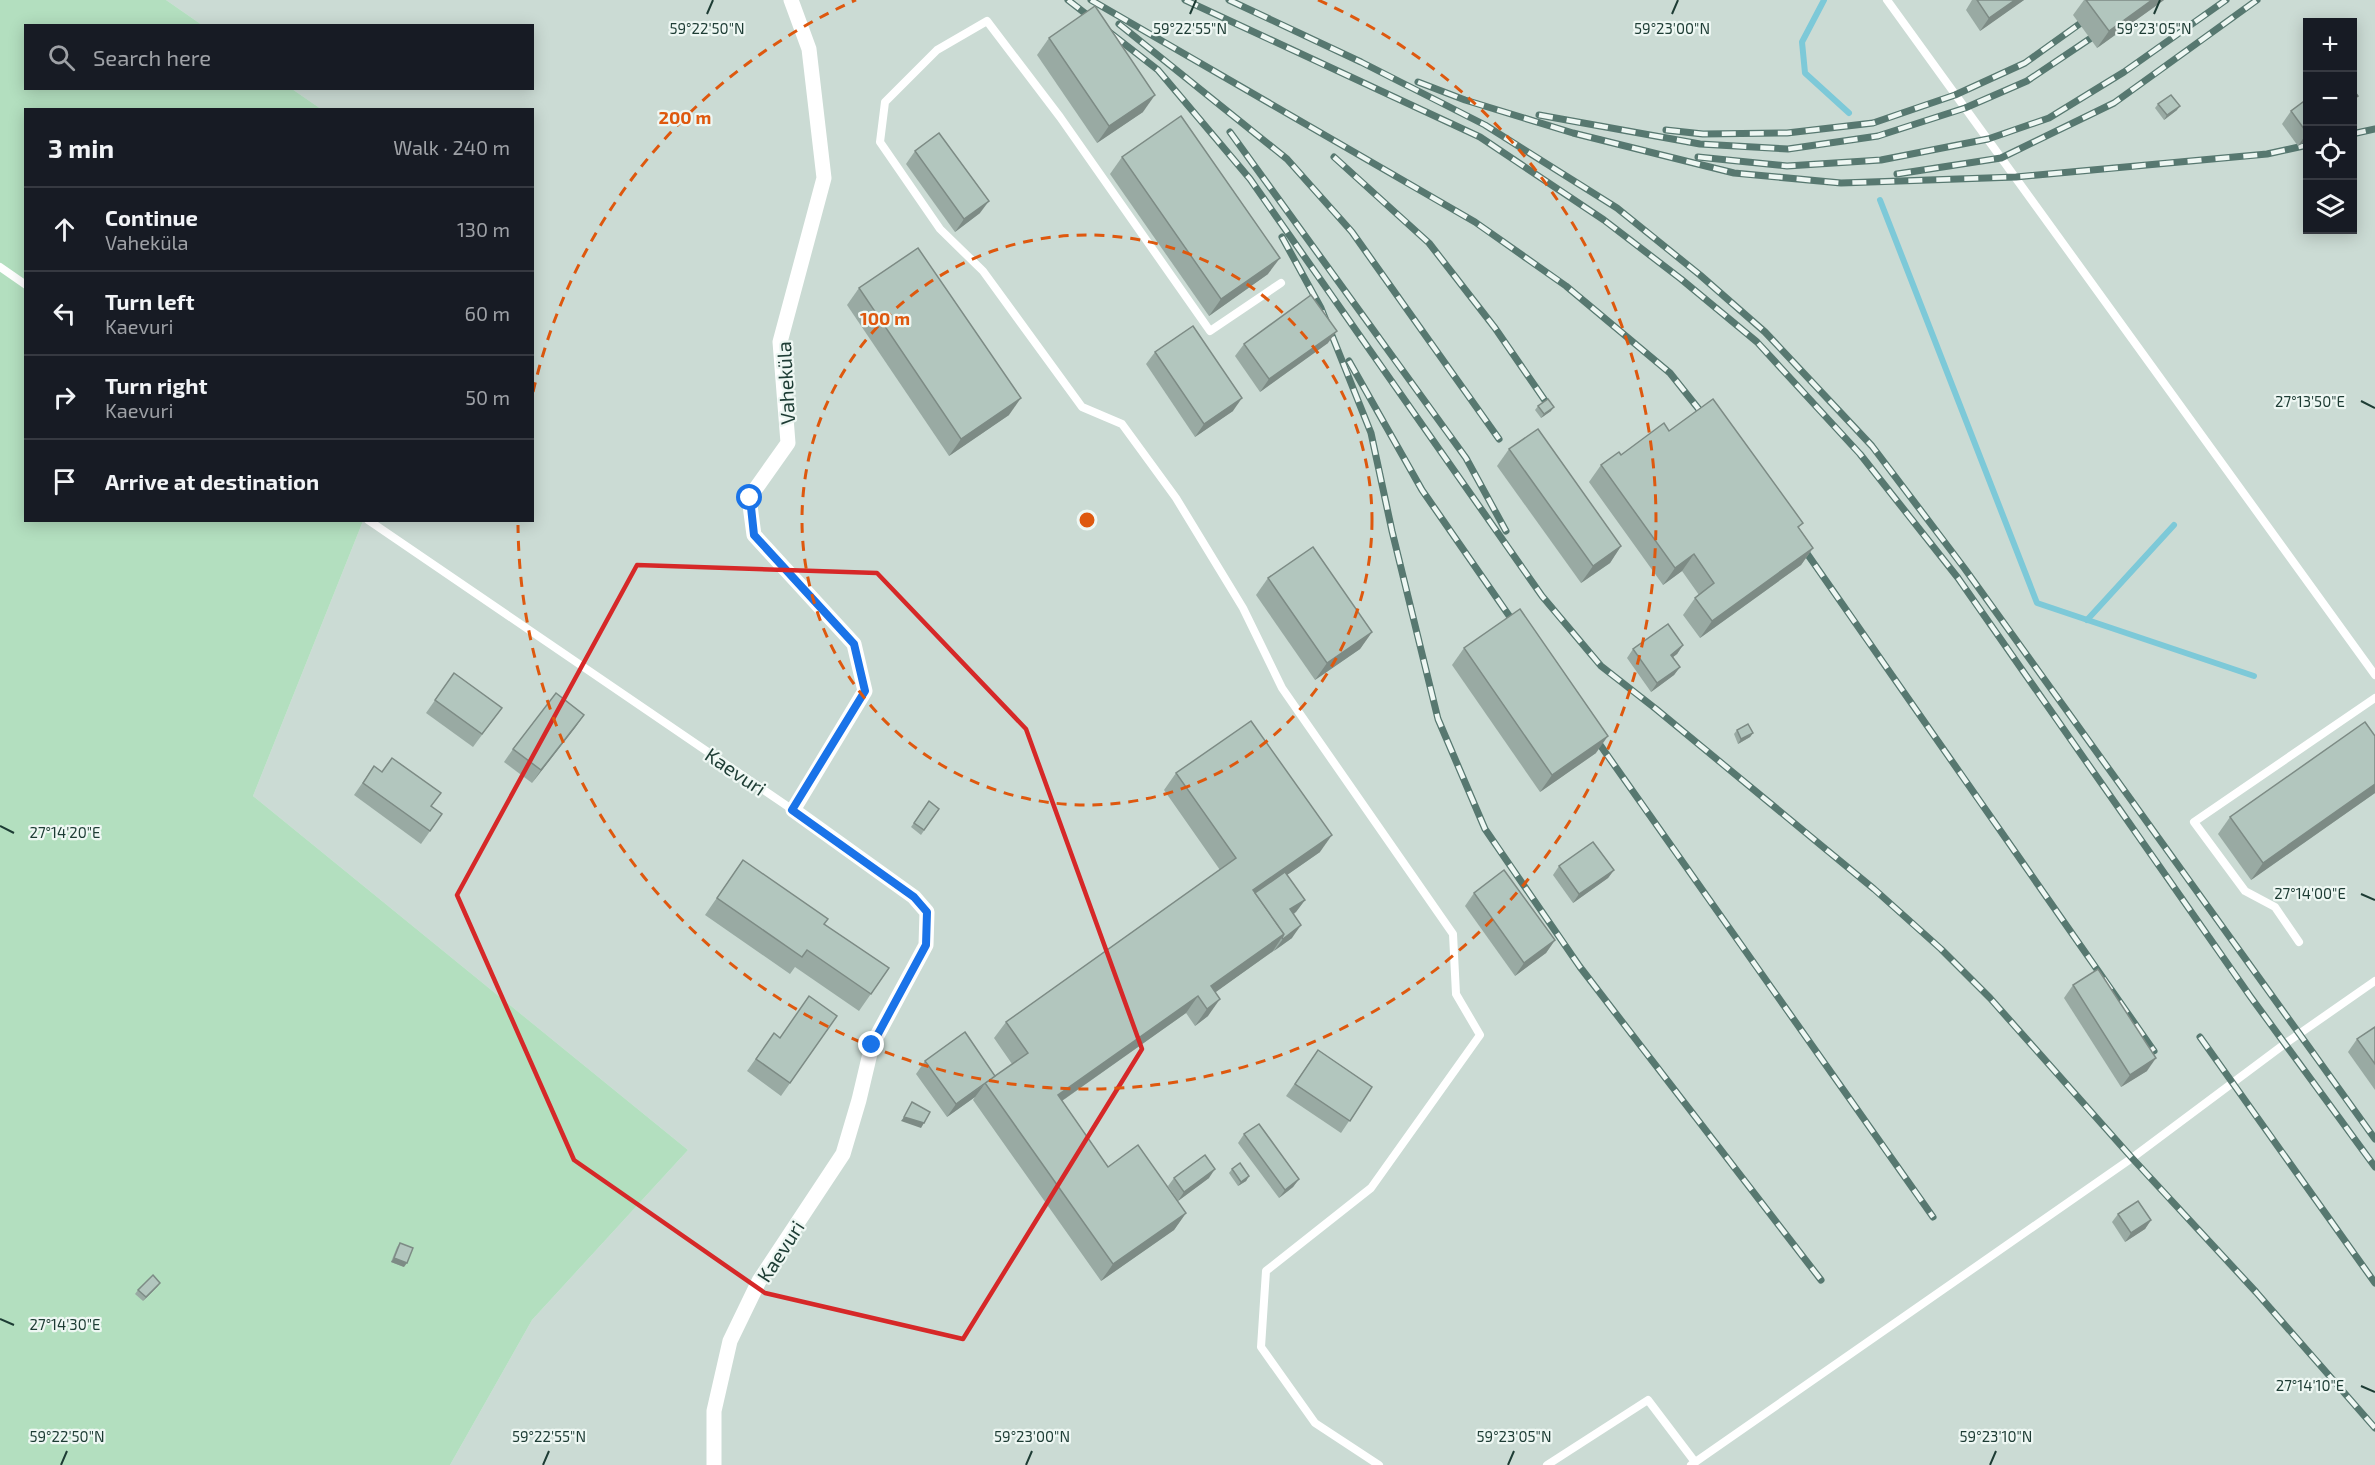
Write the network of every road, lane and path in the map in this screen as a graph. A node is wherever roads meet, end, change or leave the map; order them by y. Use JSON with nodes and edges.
{"nodes":[{"id":1,"x":791,"y":0,"type":"edge"},
{"id":2,"x":1887,"y":0,"type":"edge"},
{"id":3,"x":0,"y":267,"type":"edge"},
{"id":4,"x":1281,"y":283,"type":"dead end"},
{"id":5,"x":24,"y":284,"type":"edge"},
{"id":6,"x":371,"y":522,"type":"edge"},
{"id":7,"x":2375,"y":675,"type":"edge"},
{"id":8,"x":2375,"y":698,"type":"edge"},
{"id":9,"x":792,"y":810,"type":"junction"},
{"id":10,"x":2299,"y":942,"type":"dead end"},
{"id":11,"x":2375,"y":981,"type":"edge"},
{"id":12,"x":1693,"y":1463,"type":"edge"},
{"id":13,"x":714,"y":1465,"type":"edge"},
{"id":14,"x":1379,"y":1465,"type":"edge"},
{"id":15,"x":1547,"y":1465,"type":"edge"}],
"edges":[{"from":1,"to":9,"type":"street","name":"Vaheküla"},
{"from":2,"to":7,"type":"lane"},
{"from":3,"to":5,"type":"lane"},
{"from":4,"to":14,"type":"lane"},
{"from":6,"to":9,"type":"lane","name":"Kaevuri"},
{"from":8,"to":10,"type":"lane"},
{"from":9,"to":13,"type":"street","name":"Kaevuri"},
{"from":11,"to":12,"type":"lane"},
{"from":12,"to":15,"type":"lane"}]}
